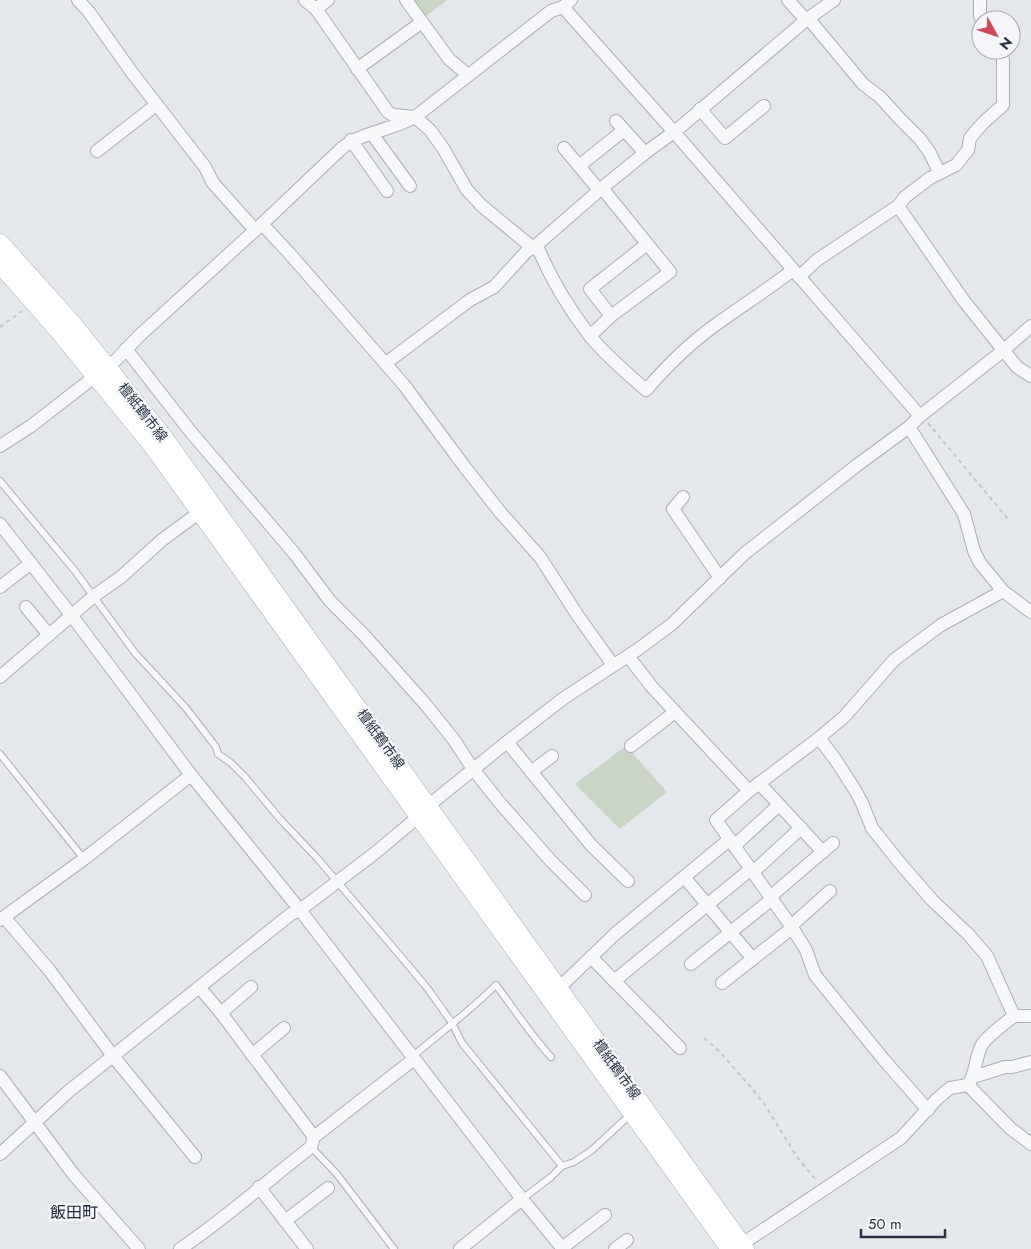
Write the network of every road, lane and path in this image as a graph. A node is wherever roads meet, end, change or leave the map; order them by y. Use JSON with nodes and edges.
{"nodes":[{"id":1,"x":78,"y":0,"type":"edge"},
{"id":2,"x":305,"y":0,"type":"edge"},
{"id":3,"x":328,"y":0,"type":"edge"},
{"id":4,"x":406,"y":0,"type":"edge"},
{"id":5,"x":788,"y":0,"type":"edge"},
{"id":6,"x":834,"y":0,"type":"edge"},
{"id":7,"x":560,"y":4,"type":"edge"},
{"id":8,"x":316,"y":10,"type":"junction"},
{"id":9,"x":807,"y":19,"type":"junction"},
{"id":10,"x":422,"y":22,"type":"junction"},
{"id":11,"x":1003,"y":60,"type":"edge"},
{"id":12,"x":357,"y":69,"type":"junction"},
{"id":13,"x":468,"y":75,"type":"junction"},
{"id":14,"x":156,"y":105,"type":"junction"},
{"id":15,"x":764,"y":106,"type":"dead end"},
{"id":16,"x":700,"y":109,"type":"junction"},
{"id":17,"x":414,"y":117,"type":"junction"},
{"id":18,"x":674,"y":132,"type":"junction"},
{"id":19,"x":372,"y":134,"type":"junction"},
{"id":20,"x":351,"y":140,"type":"junction"},
{"id":21,"x":564,"y":148,"type":"dead end"},
{"id":22,"x":97,"y":151,"type":"dead end"},
{"id":23,"x":645,"y":153,"type":"junction"},
{"id":24,"x":580,"y":166,"type":"junction"},
{"id":25,"x":939,"y":172,"type":"junction"},
{"id":26,"x":410,"y":186,"type":"dead end"},
{"id":27,"x":601,"y":189,"type":"junction"},
{"id":28,"x":387,"y":191,"type":"dead end"},
{"id":29,"x":898,"y":206,"type":"junction"},
{"id":30,"x":258,"y":227,"type":"junction"},
{"id":31,"x":0,"y":243,"type":"edge"},
{"id":32,"x":647,"y":244,"type":"junction"},
{"id":33,"x":535,"y":246,"type":"junction"},
{"id":34,"x":0,"y":264,"type":"edge"},
{"id":35,"x":796,"y":273,"type":"junction"},
{"id":36,"x":34,"y":302,"type":"junction"},
{"id":37,"x":611,"y":316,"type":"junction"},
{"id":38,"x":1031,"y":326,"type":"edge"},
{"id":39,"x":0,"y":327,"type":"edge"},
{"id":40,"x":590,"y":336,"type":"junction"},
{"id":41,"x":126,"y":349,"type":"junction"},
{"id":42,"x":1004,"y":350,"type":"junction"},
{"id":43,"x":386,"y":363,"type":"junction"},
{"id":44,"x":102,"y":371,"type":"junction"},
{"id":45,"x":1031,"y":376,"type":"edge"},
{"id":46,"x":920,"y":416,"type":"junction"},
{"id":47,"x":909,"y":427,"type":"junction"},
{"id":48,"x":0,"y":446,"type":"edge"},
{"id":49,"x":0,"y":481,"type":"edge"},
{"id":50,"x":683,"y":497,"type":"dead end"},
{"id":51,"x":200,"y":512,"type":"junction"},
{"id":52,"x":1008,"y":519,"type":"dead end"},
{"id":53,"x":0,"y":524,"type":"edge"},
{"id":54,"x":31,"y":563,"type":"junction"},
{"id":55,"x":720,"y":578,"type":"junction"},
{"id":56,"x":0,"y":587,"type":"edge"},
{"id":57,"x":1003,"y":591,"type":"junction"},
{"id":58,"x":94,"y":596,"type":"junction"},
{"id":59,"x":26,"y":607,"type":"dead end"},
{"id":60,"x":1031,"y":612,"type":"edge"},
{"id":61,"x":72,"y":616,"type":"junction"},
{"id":62,"x":49,"y":635,"type":"junction"},
{"id":63,"x":628,"y":656,"type":"junction"},
{"id":64,"x":613,"y":665,"type":"junction"},
{"id":65,"x":0,"y":677,"type":"edge"},
{"id":66,"x":675,"y":712,"type":"junction"},
{"id":67,"x":818,"y":738,"type":"junction"},
{"id":68,"x":507,"y":742,"type":"junction"},
{"id":69,"x":631,"y":746,"type":"dead end"},
{"id":70,"x":0,"y":754,"type":"edge"},
{"id":71,"x":552,"y":756,"type":"dead end"},
{"id":72,"x":473,"y":768,"type":"junction"},
{"id":73,"x":531,"y":772,"type":"junction"},
{"id":74,"x":191,"y":775,"type":"junction"},
{"id":75,"x":760,"y":783,"type":"junction"},
{"id":76,"x":749,"y":792,"type":"junction"},
{"id":77,"x":779,"y":805,"type":"junction"},
{"id":78,"x":423,"y":811,"type":"junction"},
{"id":79,"x":801,"y":828,"type":"junction"},
{"id":80,"x":732,"y":843,"type":"junction"},
{"id":81,"x":833,"y":843,"type":"dead end"},
{"id":82,"x":823,"y":852,"type":"junction"},
{"id":83,"x":84,"y":859,"type":"junction"},
{"id":84,"x":752,"y":871,"type":"junction"},
{"id":85,"x":684,"y":877,"type":"junction"},
{"id":86,"x":338,"y":882,"type":"junction"},
{"id":87,"x":628,"y":882,"type":"dead end"},
{"id":88,"x":830,"y":891,"type":"dead end"},
{"id":89,"x":585,"y":895,"type":"dead end"},
{"id":90,"x":771,"y":898,"type":"junction"},
{"id":91,"x":707,"y":905,"type":"junction"},
{"id":92,"x":300,"y":910,"type":"junction"},
{"id":93,"x":2,"y":918,"type":"edge"},
{"id":94,"x":791,"y":927,"type":"junction"},
{"id":95,"x":730,"y":932,"type":"junction"},
{"id":96,"x":591,"y":957,"type":"junction"},
{"id":97,"x":752,"y":959,"type":"junction"},
{"id":98,"x":691,"y":964,"type":"dead end"},
{"id":99,"x":614,"y":981,"type":"junction"},
{"id":100,"x":722,"y":983,"type":"dead end"},
{"id":101,"x":251,"y":987,"type":"dead end"},
{"id":102,"x":200,"y":988,"type":"junction"},
{"id":103,"x":559,"y":988,"type":"junction"},
{"id":104,"x":221,"y":1013,"type":"junction"},
{"id":105,"x":1014,"y":1016,"type":"junction"},
{"id":106,"x":1031,"y":1016,"type":"edge"},
{"id":107,"x":452,"y":1023,"type":"junction"},
{"id":108,"x":284,"y":1028,"type":"dead end"},
{"id":109,"x":704,"y":1038,"type":"dead end"},
{"id":110,"x":680,"y":1048,"type":"dead end"},
{"id":111,"x":252,"y":1055,"type":"junction"},
{"id":112,"x":112,"y":1056,"type":"junction"},
{"id":113,"x":413,"y":1058,"type":"junction"},
{"id":114,"x":551,"y":1058,"type":"dead end"},
{"id":115,"x":1031,"y":1062,"type":"edge"},
{"id":116,"x":0,"y":1076,"type":"edge"},
{"id":117,"x":971,"y":1081,"type":"junction"},
{"id":118,"x":928,"y":1110,"type":"junction"},
{"id":119,"x":632,"y":1113,"type":"junction"},
{"id":120,"x":33,"y":1122,"type":"junction"},
{"id":121,"x":313,"y":1142,"type":"junction"},
{"id":122,"x":1031,"y":1144,"type":"edge"},
{"id":123,"x":0,"y":1154,"type":"edge"},
{"id":124,"x":196,"y":1157,"type":"dead end"},
{"id":125,"x":562,"y":1166,"type":"junction"},
{"id":126,"x":260,"y":1187,"type":"junction"},
{"id":127,"x":328,"y":1188,"type":"dead end"},
{"id":128,"x":824,"y":1191,"type":"junction"},
{"id":129,"x":522,"y":1199,"type":"junction"},
{"id":130,"x":605,"y":1215,"type":"dead end"},
{"id":131,"x":285,"y":1221,"type":"junction"},
{"id":132,"x":626,"y":1240,"type":"dead end"},
{"id":133,"x":739,"y":1247,"type":"edge"},
{"id":134,"x":139,"y":1249,"type":"edge"},
{"id":135,"x":180,"y":1249,"type":"edge"},
{"id":136,"x":307,"y":1249,"type":"edge"},
{"id":137,"x":394,"y":1249,"type":"edge"},
{"id":138,"x":460,"y":1249,"type":"edge"},
{"id":139,"x":563,"y":1249,"type":"edge"},
{"id":140,"x":615,"y":1249,"type":"edge"}],
"edges":[{"from":1,"to":14,"type":"street"},
{"from":2,"to":8,"type":"street"},
{"from":3,"to":8,"type":"street"},
{"from":4,"to":10,"type":"street"},
{"from":5,"to":9,"type":"street"},
{"from":6,"to":9,"type":"street"},
{"from":7,"to":13,"type":"street"},
{"from":7,"to":18,"type":"street"},
{"from":8,"to":12,"type":"street"},
{"from":9,"to":16,"type":"street"},
{"from":9,"to":25,"type":"street"},
{"from":10,"to":12,"type":"street"},
{"from":10,"to":13,"type":"street"},
{"from":11,"to":25,"type":"street"},
{"from":12,"to":17,"type":"street"},
{"from":13,"to":17,"type":"street"},
{"from":14,"to":22,"type":"street"},
{"from":14,"to":30,"type":"street"},
{"from":15,"to":16,"type":"street"},
{"from":16,"to":18,"type":"street"},
{"from":17,"to":19,"type":"street"},
{"from":17,"to":33,"type":"street"},
{"from":18,"to":23,"type":"street"},
{"from":18,"to":35,"type":"street"},
{"from":19,"to":20,"type":"street"},
{"from":19,"to":26,"type":"street"},
{"from":20,"to":28,"type":"street"},
{"from":20,"to":30,"type":"street"},
{"from":21,"to":24,"type":"street"},
{"from":23,"to":24,"type":"street"},
{"from":23,"to":27,"type":"street"},
{"from":24,"to":27,"type":"street"},
{"from":25,"to":29,"type":"street"},
{"from":27,"to":32,"type":"street"},
{"from":27,"to":33,"type":"street"},
{"from":29,"to":35,"type":"street"},
{"from":29,"to":42,"type":"street"},
{"from":30,"to":41,"type":"street"},
{"from":30,"to":43,"type":"street"},
{"from":31,"to":44,"type":"main road","name":"檀紙鶴市線"},
{"from":32,"to":37,"type":"street"},
{"from":32,"to":37,"type":"street"},
{"from":33,"to":40,"type":"street"},
{"from":33,"to":43,"type":"street"},
{"from":34,"to":36,"type":"main road","name":"檀紙鶴市線"},
{"from":35,"to":40,"type":"street"},
{"from":35,"to":46,"type":"street"},
{"from":36,"to":39,"type":"path"},
{"from":36,"to":44,"type":"main road","name":"檀紙鶴市線"},
{"from":37,"to":40,"type":"street"},
{"from":38,"to":42,"type":"street"},
{"from":41,"to":44,"type":"street"},
{"from":41,"to":72,"type":"street"},
{"from":42,"to":45,"type":"street"},
{"from":42,"to":46,"type":"street"},
{"from":43,"to":64,"type":"street"},
{"from":44,"to":48,"type":"street"},
{"from":44,"to":51,"type":"main road","name":"檀紙鶴市線"},
{"from":44,"to":78,"type":"main road","name":"檀紙鶴市線"},
{"from":46,"to":47,"type":"street"},
{"from":46,"to":52,"type":"path"},
{"from":47,"to":55,"type":"street"},
{"from":47,"to":57,"type":"street"},
{"from":49,"to":58,"type":"lane"},
{"from":50,"to":55,"type":"street"},
{"from":51,"to":58,"type":"street"},
{"from":51,"to":78,"type":"main road","name":"檀紙鶴市線"},
{"from":53,"to":54,"type":"street"},
{"from":54,"to":56,"type":"street"},
{"from":54,"to":61,"type":"street"},
{"from":55,"to":63,"type":"street"},
{"from":57,"to":60,"type":"street"},
{"from":57,"to":67,"type":"street"},
{"from":58,"to":61,"type":"street"},
{"from":58,"to":86,"type":"lane"},
{"from":59,"to":62,"type":"street"},
{"from":61,"to":62,"type":"street"},
{"from":61,"to":74,"type":"street"},
{"from":62,"to":65,"type":"street"},
{"from":63,"to":64,"type":"street"},
{"from":63,"to":66,"type":"street"},
{"from":64,"to":68,"type":"street"},
{"from":66,"to":69,"type":"street"},
{"from":66,"to":76,"type":"street"},
{"from":67,"to":75,"type":"street"},
{"from":67,"to":105,"type":"street"},
{"from":68,"to":72,"type":"street"},
{"from":68,"to":73,"type":"street"},
{"from":70,"to":83,"type":"lane"},
{"from":71,"to":73,"type":"street"},
{"from":72,"to":78,"type":"street"},
{"from":72,"to":89,"type":"street"},
{"from":73,"to":87,"type":"street"},
{"from":74,"to":83,"type":"street"},
{"from":74,"to":92,"type":"street"},
{"from":75,"to":76,"type":"street"},
{"from":75,"to":77,"type":"street"},
{"from":76,"to":80,"type":"street"},
{"from":77,"to":79,"type":"street"},
{"from":77,"to":80,"type":"street"},
{"from":78,"to":86,"type":"street"},
{"from":78,"to":103,"type":"main road","name":"檀紙鶴市線"},
{"from":78,"to":119,"type":"main road","name":"檀紙鶴市線"},
{"from":79,"to":82,"type":"street"},
{"from":79,"to":84,"type":"street"},
{"from":80,"to":84,"type":"street"},
{"from":80,"to":85,"type":"street"},
{"from":81,"to":82,"type":"street"},
{"from":82,"to":90,"type":"street"},
{"from":83,"to":93,"type":"street"},
{"from":84,"to":90,"type":"street"},
{"from":84,"to":91,"type":"street"},
{"from":85,"to":91,"type":"street"},
{"from":85,"to":96,"type":"street"},
{"from":86,"to":92,"type":"street"},
{"from":86,"to":107,"type":"lane"},
{"from":88,"to":94,"type":"street"},
{"from":90,"to":94,"type":"street"},
{"from":90,"to":95,"type":"street"},
{"from":91,"to":95,"type":"street"},
{"from":91,"to":99,"type":"street"},
{"from":92,"to":102,"type":"street"},
{"from":92,"to":113,"type":"street"},
{"from":93,"to":112,"type":"street"},
{"from":94,"to":97,"type":"street"},
{"from":94,"to":118,"type":"street"},
{"from":95,"to":97,"type":"street"},
{"from":95,"to":98,"type":"street"},
{"from":96,"to":99,"type":"street"},
{"from":96,"to":103,"type":"street"},
{"from":97,"to":100,"type":"street"},
{"from":99,"to":110,"type":"street"},
{"from":101,"to":104,"type":"street"},
{"from":102,"to":104,"type":"street"},
{"from":102,"to":112,"type":"street"},
{"from":103,"to":133,"type":"main road","name":"檀紙鶴市線"},
{"from":104,"to":111,"type":"street"},
{"from":105,"to":106,"type":"street"},
{"from":105,"to":117,"type":"street"},
{"from":107,"to":113,"type":"lane"},
{"from":107,"to":114,"type":"lane"},
{"from":107,"to":125,"type":"lane"},
{"from":108,"to":111,"type":"street"},
{"from":109,"to":128,"type":"path"},
{"from":111,"to":121,"type":"street"},
{"from":112,"to":120,"type":"street"},
{"from":112,"to":124,"type":"street"},
{"from":113,"to":121,"type":"street"},
{"from":113,"to":129,"type":"street"},
{"from":115,"to":117,"type":"street"},
{"from":116,"to":120,"type":"street"},
{"from":117,"to":118,"type":"street"},
{"from":117,"to":122,"type":"street"},
{"from":118,"to":128,"type":"street"},
{"from":119,"to":125,"type":"lane"},
{"from":119,"to":133,"type":"main road","name":"檀紙鶴市線"},
{"from":120,"to":123,"type":"street"},
{"from":120,"to":134,"type":"street"},
{"from":121,"to":126,"type":"street"},
{"from":121,"to":137,"type":"lane"},
{"from":125,"to":129,"type":"lane"},
{"from":126,"to":131,"type":"street"},
{"from":126,"to":135,"type":"street"},
{"from":127,"to":131,"type":"street"},
{"from":128,"to":133,"type":"street"},
{"from":129,"to":138,"type":"street"},
{"from":129,"to":139,"type":"street"},
{"from":130,"to":139,"type":"street"},
{"from":131,"to":136,"type":"street"},
{"from":132,"to":140,"type":"street"}]}
